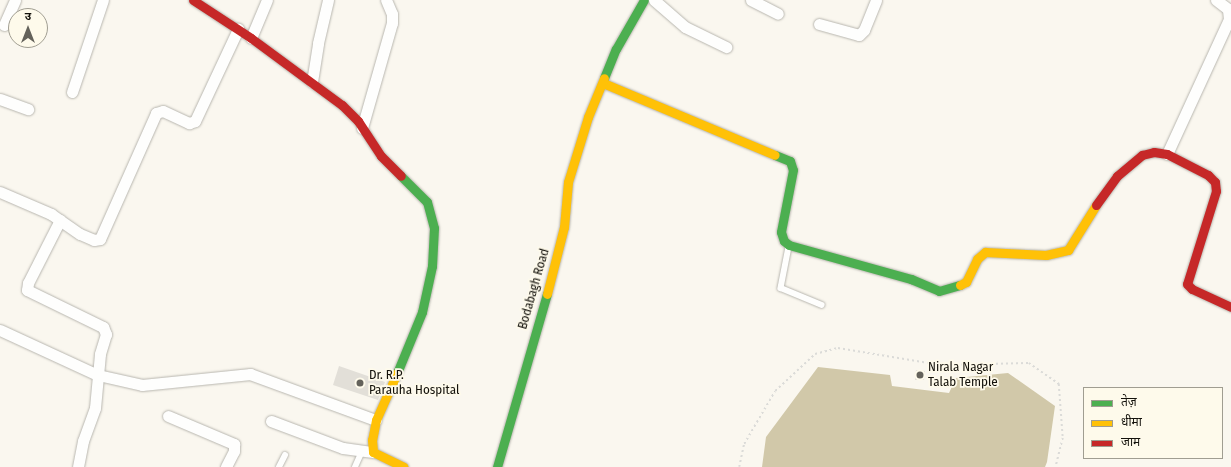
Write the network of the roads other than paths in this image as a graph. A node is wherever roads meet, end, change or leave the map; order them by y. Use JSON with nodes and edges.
{"nodes":[{"id":1,"x":15,"y":0,"type":"edge"},
{"id":2,"x":103,"y":0,"type":"edge"},
{"id":3,"x":192,"y":0,"type":"edge"},
{"id":4,"x":268,"y":0,"type":"edge"},
{"id":5,"x":328,"y":0,"type":"edge"},
{"id":6,"x":386,"y":0,"type":"edge"},
{"id":7,"x":644,"y":0,"type":"edge"},
{"id":8,"x":654,"y":0,"type":"edge"},
{"id":9,"x":751,"y":0,"type":"edge"},
{"id":10,"x":876,"y":0,"type":"edge"},
{"id":11,"x":1216,"y":0,"type":"edge"},
{"id":12,"x":778,"y":14,"type":"dead end"},
{"id":13,"x":819,"y":24,"type":"dead end"},
{"id":14,"x":4,"y":25,"type":"dead end"},
{"id":15,"x":238,"y":29,"type":"junction"},
{"id":16,"x":251,"y":38,"type":"junction"},
{"id":17,"x":726,"y":47,"type":"dead end"},
{"id":18,"x":312,"y":82,"type":"junction"},
{"id":19,"x":602,"y":86,"type":"junction"},
{"id":20,"x":72,"y":92,"type":"dead end"},
{"id":21,"x":0,"y":99,"type":"edge"},
{"id":22,"x":28,"y":109,"type":"dead end"},
{"id":23,"x":362,"y":128,"type":"junction"},
{"id":24,"x":1167,"y":154,"type":"junction"},
{"id":25,"x":0,"y":192,"type":"edge"},
{"id":26,"x":60,"y":220,"type":"junction"},
{"id":27,"x":789,"y":245,"type":"junction"},
{"id":28,"x":822,"y":305,"type":"dead end"},
{"id":29,"x":1231,"y":307,"type":"edge"},
{"id":30,"x":0,"y":330,"type":"edge"},
{"id":31,"x":98,"y":375,"type":"junction"},
{"id":32,"x":168,"y":416,"type":"dead end"},
{"id":33,"x":376,"y":420,"type":"junction"},
{"id":34,"x":271,"y":421,"type":"dead end"},
{"id":35,"x":368,"y":452,"type":"junction"},
{"id":36,"x":285,"y":455,"type":"dead end"},
{"id":37,"x":78,"y":467,"type":"edge"},
{"id":38,"x":226,"y":467,"type":"edge"},
{"id":39,"x":279,"y":467,"type":"edge"},
{"id":40,"x":355,"y":467,"type":"edge"},
{"id":41,"x":404,"y":467,"type":"edge"},
{"id":42,"x":497,"y":467,"type":"edge"}],
"edges":[{"from":1,"to":14,"type":"street"},
{"from":2,"to":20,"type":"street"},
{"from":3,"to":15,"type":"street"},
{"from":4,"to":16,"type":"street"},
{"from":5,"to":18,"type":"street"},
{"from":6,"to":23,"type":"street"},
{"from":7,"to":19,"type":"street","name":"Bodabagh Road"},
{"from":8,"to":17,"type":"street"},
{"from":9,"to":12,"type":"street"},
{"from":10,"to":13,"type":"street"},
{"from":11,"to":24,"type":"street"},
{"from":15,"to":16,"type":"street"},
{"from":15,"to":26,"type":"street"},
{"from":16,"to":18,"type":"street"},
{"from":18,"to":23,"type":"street"},
{"from":19,"to":27,"type":"street"},
{"from":19,"to":42,"type":"street","name":"Bodabagh Road"},
{"from":21,"to":22,"type":"street"},
{"from":23,"to":33,"type":"street"},
{"from":24,"to":27,"type":"street"},
{"from":24,"to":29,"type":"street"},
{"from":25,"to":26,"type":"street"},
{"from":26,"to":31,"type":"street"},
{"from":27,"to":28,"type":"lane"},
{"from":30,"to":31,"type":"street"},
{"from":31,"to":33,"type":"street"},
{"from":31,"to":37,"type":"street"},
{"from":32,"to":38,"type":"street"},
{"from":33,"to":35,"type":"street"},
{"from":34,"to":35,"type":"street"},
{"from":35,"to":40,"type":"lane"},
{"from":35,"to":41,"type":"street"},
{"from":36,"to":39,"type":"lane"}]}
